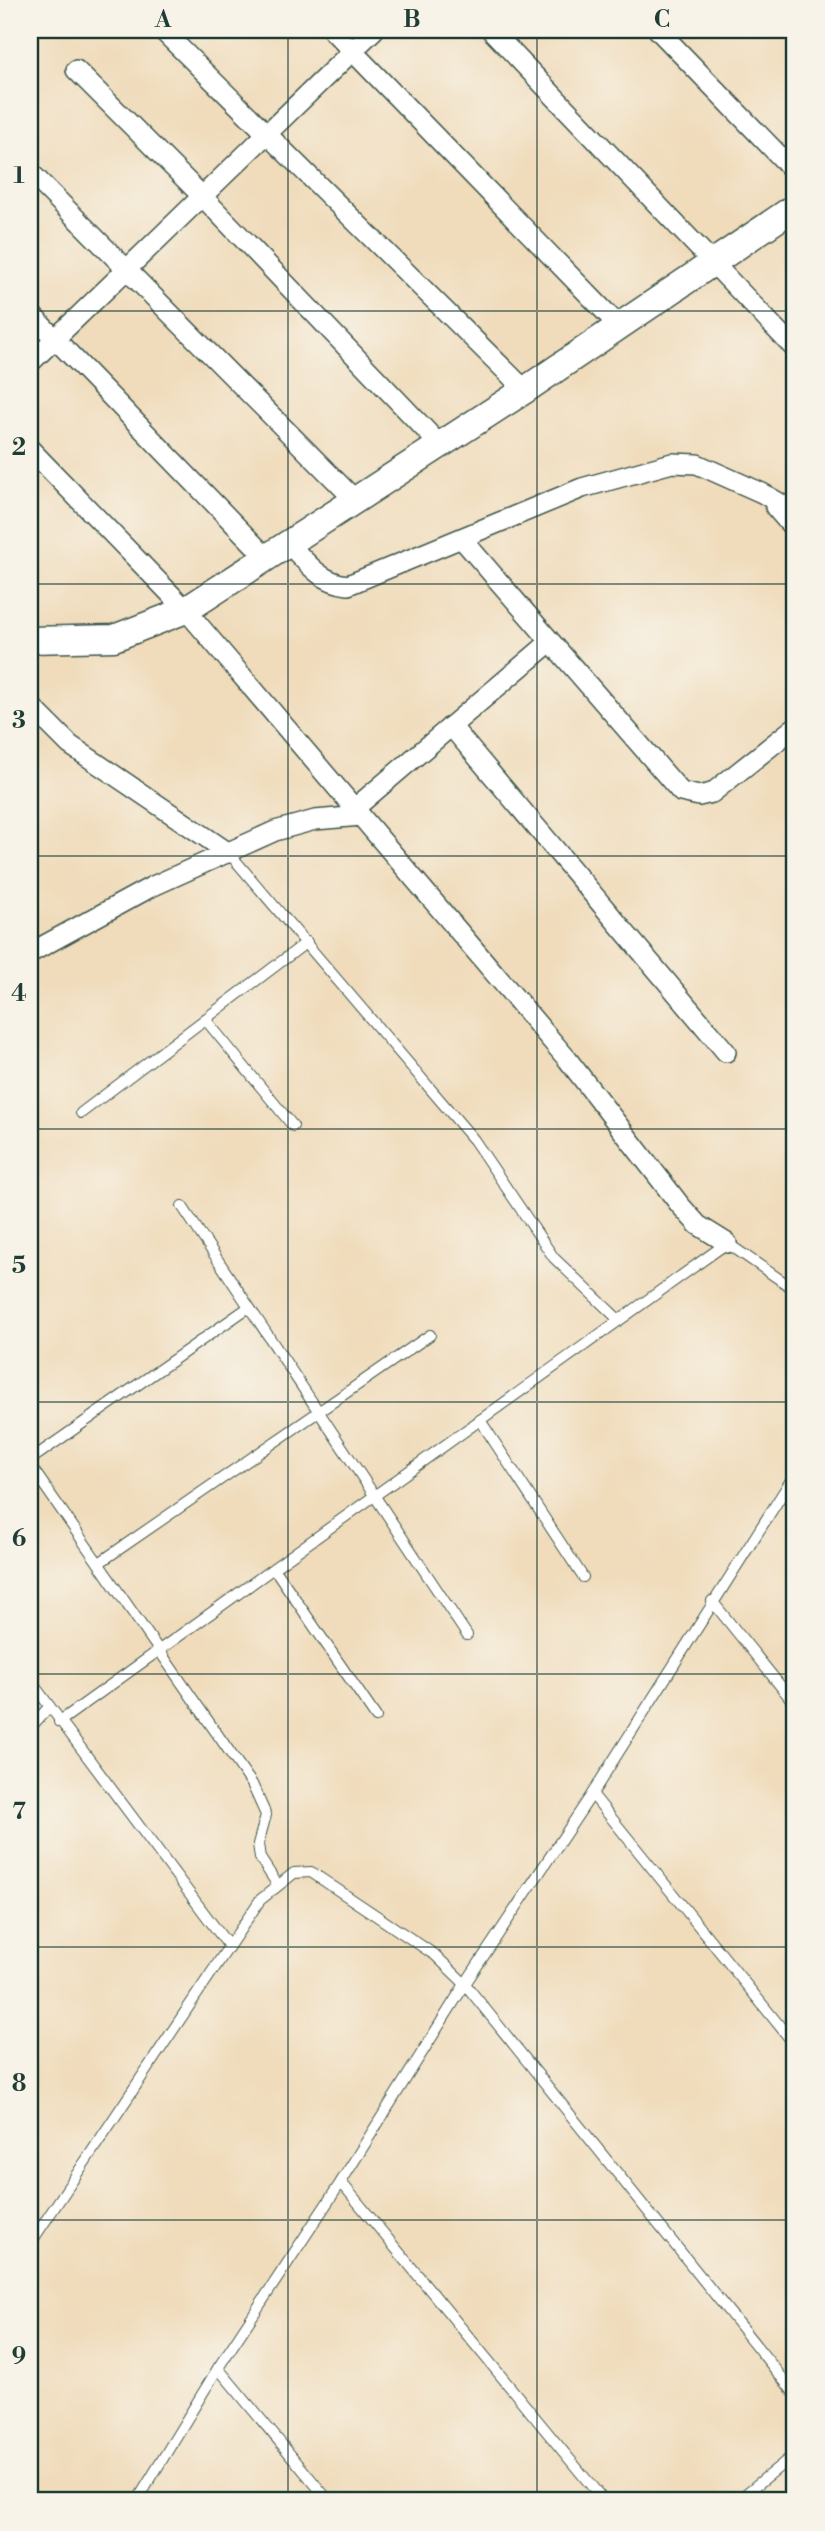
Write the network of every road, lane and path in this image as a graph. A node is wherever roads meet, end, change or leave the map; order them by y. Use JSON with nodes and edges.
{"nodes":[{"id":1,"x":162,"y":30,"type":"edge"},
{"id":2,"x":332,"y":30,"type":"edge"},
{"id":3,"x":374,"y":30,"type":"edge"},
{"id":4,"x":491,"y":30,"type":"edge"},
{"id":5,"x":658,"y":30,"type":"edge"},
{"id":6,"x":353,"y":51,"type":"junction"},
{"id":7,"x":76,"y":70,"type":"dead end"},
{"id":8,"x":268,"y":132,"type":"junction"},
{"id":9,"x":795,"y":172,"type":"edge"},
{"id":10,"x":30,"y":173,"type":"edge"},
{"id":11,"x":202,"y":196,"type":"junction"},
{"id":12,"x":795,"y":207,"type":"edge"},
{"id":13,"x":714,"y":262,"type":"junction"},
{"id":14,"x":128,"y":268,"type":"junction"},
{"id":15,"x":30,"y":313,"type":"edge"},
{"id":16,"x":619,"y":326,"type":"junction"},
{"id":17,"x":55,"y":339,"type":"junction"},
{"id":18,"x":795,"y":349,"type":"edge"},
{"id":19,"x":30,"y":363,"type":"edge"},
{"id":20,"x":525,"y":390,"type":"junction"},
{"id":21,"x":440,"y":445,"type":"junction"},
{"id":22,"x":30,"y":449,"type":"edge"},
{"id":23,"x":762,"y":493,"type":"junction"},
{"id":24,"x":355,"y":500,"type":"junction"},
{"id":25,"x":795,"y":512,"type":"edge"},
{"id":26,"x":795,"y":530,"type":"edge"},
{"id":27,"x":462,"y":539,"type":"junction"},
{"id":28,"x":277,"y":550,"type":"junction"},
{"id":29,"x":186,"y":610,"type":"junction"},
{"id":30,"x":30,"y":640,"type":"edge"},
{"id":31,"x":550,"y":642,"type":"junction"},
{"id":32,"x":30,"y":705,"type":"edge"},
{"id":33,"x":451,"y":726,"type":"junction"},
{"id":34,"x":795,"y":727,"type":"edge"},
{"id":35,"x":358,"y":812,"type":"junction"},
{"id":36,"x":229,"y":853,"type":"junction"},
{"id":37,"x":307,"y":942,"type":"junction"},
{"id":38,"x":30,"y":953,"type":"edge"},
{"id":39,"x":205,"y":1019,"type":"junction"},
{"id":40,"x":726,"y":1052,"type":"dead end"},
{"id":41,"x":81,"y":1113,"type":"dead end"},
{"id":42,"x":293,"y":1126,"type":"dead end"},
{"id":43,"x":182,"y":1206,"type":"dead end"},
{"id":44,"x":727,"y":1243,"type":"junction"},
{"id":45,"x":795,"y":1290,"type":"edge"},
{"id":46,"x":249,"y":1307,"type":"junction"},
{"id":47,"x":619,"y":1320,"type":"junction"},
{"id":48,"x":430,"y":1335,"type":"dead end"},
{"id":49,"x":318,"y":1412,"type":"junction"},
{"id":50,"x":480,"y":1420,"type":"junction"},
{"id":51,"x":30,"y":1462,"type":"edge"},
{"id":52,"x":795,"y":1474,"type":"edge"},
{"id":53,"x":374,"y":1496,"type":"junction"},
{"id":54,"x":99,"y":1563,"type":"junction"},
{"id":55,"x":274,"y":1567,"type":"junction"},
{"id":56,"x":583,"y":1577,"type":"dead end"},
{"id":57,"x":712,"y":1601,"type":"junction"},
{"id":58,"x":467,"y":1634,"type":"dead end"},
{"id":59,"x":160,"y":1650,"type":"junction"},
{"id":60,"x":30,"y":1680,"type":"edge"},
{"id":61,"x":795,"y":1704,"type":"edge"},
{"id":62,"x":48,"y":1708,"type":"junction"},
{"id":63,"x":376,"y":1717,"type":"dead end"},
{"id":64,"x":59,"y":1722,"type":"junction"},
{"id":65,"x":30,"y":1728,"type":"edge"},
{"id":66,"x":592,"y":1794,"type":"junction"},
{"id":67,"x":277,"y":1884,"type":"junction"},
{"id":68,"x":228,"y":1945,"type":"junction"},
{"id":69,"x":465,"y":1984,"type":"junction"},
{"id":70,"x":795,"y":2046,"type":"edge"},
{"id":71,"x":341,"y":2182,"type":"junction"},
{"id":72,"x":30,"y":2244,"type":"edge"},
{"id":73,"x":218,"y":2368,"type":"junction"},
{"id":74,"x":795,"y":2394,"type":"edge"},
{"id":75,"x":795,"y":2454,"type":"edge"},
{"id":76,"x":137,"y":2501,"type":"edge"},
{"id":77,"x":330,"y":2501,"type":"edge"},
{"id":78,"x":604,"y":2501,"type":"edge"},
{"id":79,"x":737,"y":2501,"type":"edge"}],
"edges":[{"from":1,"to":8,"type":"street"},
{"from":2,"to":6,"type":"street"},
{"from":3,"to":6,"type":"street"},
{"from":4,"to":13,"type":"street"},
{"from":5,"to":9,"type":"street"},
{"from":6,"to":8,"type":"street"},
{"from":6,"to":16,"type":"street"},
{"from":7,"to":11,"type":"street"},
{"from":8,"to":11,"type":"street"},
{"from":8,"to":20,"type":"street"},
{"from":10,"to":14,"type":"street"},
{"from":11,"to":14,"type":"street"},
{"from":11,"to":21,"type":"street"},
{"from":12,"to":13,"type":"street"},
{"from":13,"to":16,"type":"street"},
{"from":13,"to":18,"type":"street"},
{"from":14,"to":17,"type":"street"},
{"from":14,"to":24,"type":"street"},
{"from":15,"to":17,"type":"street"},
{"from":16,"to":20,"type":"street"},
{"from":17,"to":19,"type":"street"},
{"from":17,"to":28,"type":"street"},
{"from":20,"to":21,"type":"street"},
{"from":21,"to":24,"type":"street"},
{"from":22,"to":29,"type":"street"},
{"from":23,"to":25,"type":"street"},
{"from":23,"to":26,"type":"street"},
{"from":23,"to":27,"type":"street"},
{"from":24,"to":28,"type":"street"},
{"from":27,"to":28,"type":"street"},
{"from":27,"to":31,"type":"street"},
{"from":28,"to":29,"type":"street"},
{"from":29,"to":30,"type":"street"},
{"from":29,"to":35,"type":"street"},
{"from":31,"to":33,"type":"street"},
{"from":31,"to":34,"type":"street"},
{"from":32,"to":36,"type":"street"},
{"from":33,"to":35,"type":"street"},
{"from":33,"to":40,"type":"street"},
{"from":35,"to":36,"type":"street"},
{"from":35,"to":44,"type":"street"},
{"from":36,"to":37,"type":"lane"},
{"from":36,"to":38,"type":"street"},
{"from":37,"to":39,"type":"lane"},
{"from":37,"to":47,"type":"lane"},
{"from":39,"to":41,"type":"lane"},
{"from":39,"to":42,"type":"lane"},
{"from":43,"to":46,"type":"lane"},
{"from":44,"to":45,"type":"lane"},
{"from":44,"to":47,"type":"lane"},
{"from":46,"to":49,"type":"lane"},
{"from":46,"to":51,"type":"lane"},
{"from":47,"to":50,"type":"lane"},
{"from":48,"to":49,"type":"lane"},
{"from":49,"to":53,"type":"lane"},
{"from":49,"to":54,"type":"lane"},
{"from":50,"to":53,"type":"lane"},
{"from":50,"to":56,"type":"lane"},
{"from":51,"to":54,"type":"lane"},
{"from":52,"to":57,"type":"lane"},
{"from":53,"to":55,"type":"lane"},
{"from":53,"to":58,"type":"lane"},
{"from":54,"to":59,"type":"lane"},
{"from":55,"to":59,"type":"lane"},
{"from":55,"to":63,"type":"lane"},
{"from":57,"to":61,"type":"lane"},
{"from":57,"to":66,"type":"lane"},
{"from":59,"to":64,"type":"lane"},
{"from":59,"to":67,"type":"lane"},
{"from":60,"to":62,"type":"lane"},
{"from":62,"to":64,"type":"lane"},
{"from":62,"to":65,"type":"lane"},
{"from":64,"to":68,"type":"lane"},
{"from":66,"to":69,"type":"lane"},
{"from":66,"to":70,"type":"lane"},
{"from":67,"to":68,"type":"lane"},
{"from":67,"to":69,"type":"lane"},
{"from":68,"to":72,"type":"lane"},
{"from":69,"to":71,"type":"lane"},
{"from":69,"to":74,"type":"lane"},
{"from":71,"to":73,"type":"lane"},
{"from":71,"to":78,"type":"lane"},
{"from":73,"to":76,"type":"lane"},
{"from":73,"to":77,"type":"lane"},
{"from":75,"to":79,"type":"lane"}]}
